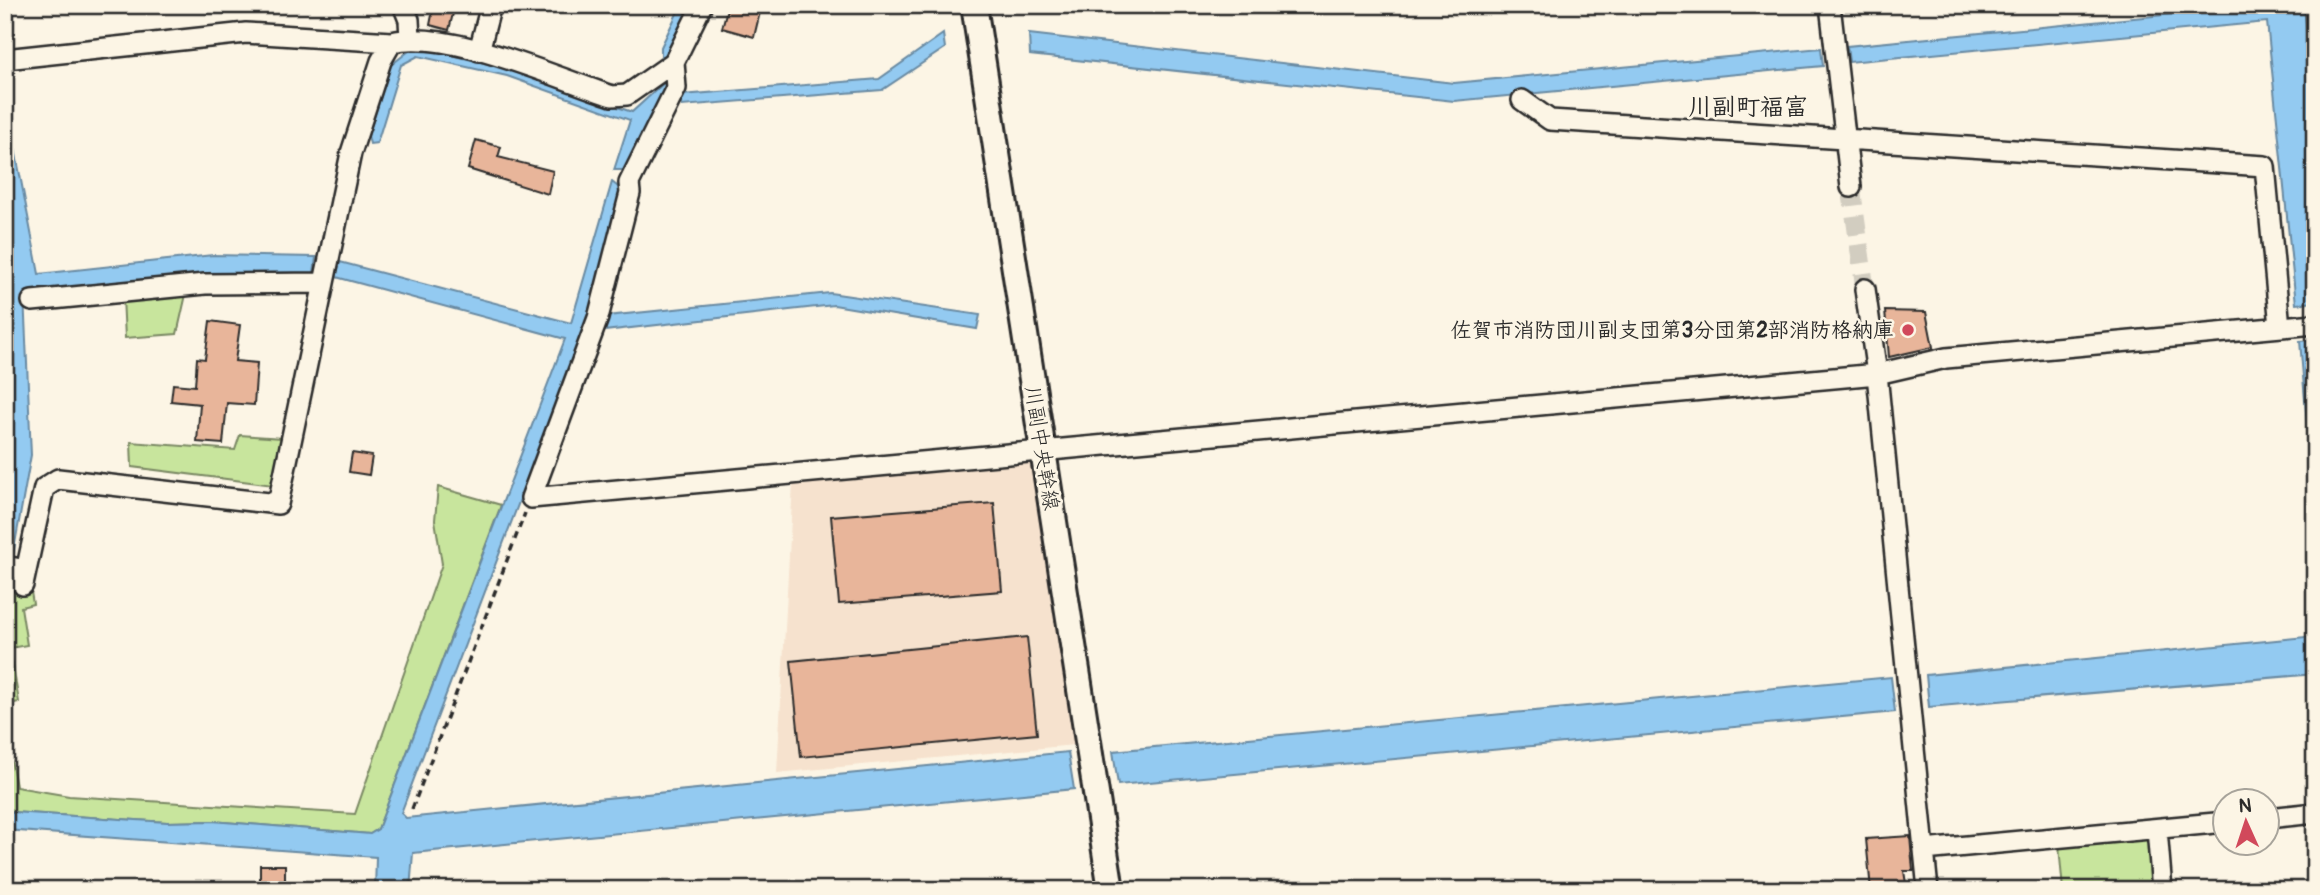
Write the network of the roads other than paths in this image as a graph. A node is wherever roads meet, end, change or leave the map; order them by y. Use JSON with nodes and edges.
{"nodes":[{"id":1,"x":403,"y":5,"type":"edge"},
{"id":2,"x":491,"y":5,"type":"edge"},
{"id":3,"x":702,"y":5,"type":"edge"},
{"id":4,"x":974,"y":5,"type":"edge"},
{"id":5,"x":1830,"y":5,"type":"edge"},
{"id":6,"x":401,"y":40,"type":"junction"},
{"id":7,"x":479,"y":51,"type":"junction"},
{"id":8,"x":5,"y":59,"type":"edge"},
{"id":9,"x":674,"y":62,"type":"junction"},
{"id":10,"x":1522,"y":100,"type":"dead end"},
{"id":11,"x":1846,"y":141,"type":"junction"},
{"id":12,"x":1851,"y":187,"type":"tunnel mouth"},
{"id":13,"x":322,"y":283,"type":"junction"},
{"id":14,"x":1865,"y":289,"type":"tunnel mouth"},
{"id":15,"x":32,"y":301,"type":"dead end"},
{"id":16,"x":2315,"y":324,"type":"edge"},
{"id":17,"x":2280,"y":327,"type":"junction"},
{"id":18,"x":1877,"y":374,"type":"junction"},
{"id":19,"x":1043,"y":452,"type":"junction"},
{"id":20,"x":5,"y":566,"type":"edge"},
{"id":21,"x":2315,"y":813,"type":"edge"},
{"id":22,"x":2282,"y":816,"type":"edge"},
{"id":23,"x":2212,"y":823,"type":"edge"},
{"id":24,"x":2157,"y":829,"type":"junction"},
{"id":25,"x":1924,"y":850,"type":"junction"},
{"id":26,"x":1111,"y":890,"type":"edge"},
{"id":27,"x":1927,"y":890,"type":"edge"},
{"id":28,"x":2162,"y":890,"type":"edge"}],
"edges":[{"from":1,"to":6,"type":"street"},
{"from":2,"to":7,"type":"street"},
{"from":3,"to":9,"type":"street"},
{"from":4,"to":19,"type":"street","name":"川副中央幹線"},
{"from":5,"to":11,"type":"street"},
{"from":6,"to":7,"type":"street"},
{"from":6,"to":8,"type":"street"},
{"from":6,"to":13,"type":"street"},
{"from":7,"to":9,"type":"street"},
{"from":9,"to":19,"type":"street"},
{"from":10,"to":11,"type":"street"},
{"from":11,"to":12,"type":"street"},
{"from":11,"to":17,"type":"street"},
{"from":13,"to":15,"type":"street"},
{"from":13,"to":20,"type":"street"},
{"from":14,"to":18,"type":"street"},
{"from":16,"to":17,"type":"street"},
{"from":17,"to":18,"type":"street"},
{"from":18,"to":19,"type":"street"},
{"from":18,"to":25,"type":"street"},
{"from":19,"to":26,"type":"street","name":"川副中央幹線"},
{"from":21,"to":22,"type":"street"},
{"from":23,"to":24,"type":"street"},
{"from":24,"to":25,"type":"street"},
{"from":24,"to":28,"type":"street"},
{"from":25,"to":27,"type":"street"}]}
